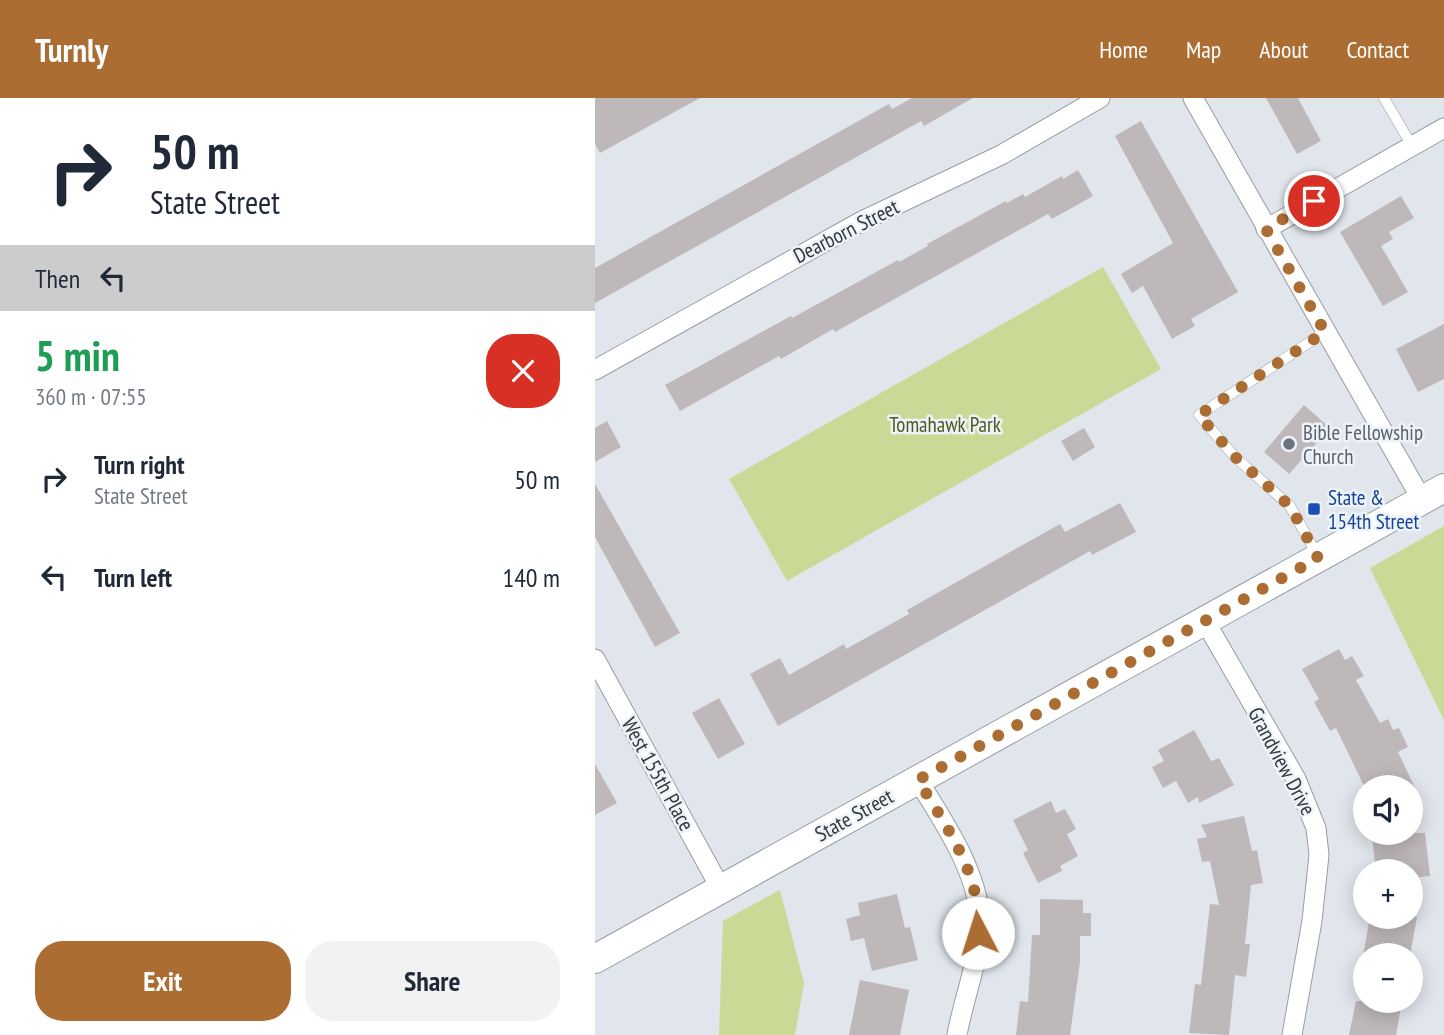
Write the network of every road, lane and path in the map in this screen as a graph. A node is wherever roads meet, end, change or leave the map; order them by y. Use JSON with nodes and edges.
{"nodes":[{"id":1,"x":1100,"y":98,"type":"edge"},
{"id":2,"x":1193,"y":98,"type":"edge"},
{"id":3,"x":1384,"y":98,"type":"edge"},
{"id":4,"x":1444,"y":128,"type":"edge"},
{"id":5,"x":1412,"y":146,"type":"junction"},
{"id":6,"x":1266,"y":229,"type":"junction"},
{"id":7,"x":1325,"y":332,"type":"junction"},
{"id":8,"x":595,"y":370,"type":"edge"},
{"id":9,"x":1433,"y":494,"type":"edge"},
{"id":10,"x":1318,"y":558,"type":"junction"},
{"id":11,"x":1205,"y":621,"type":"junction"},
{"id":12,"x":595,"y":659,"type":"edge"},
{"id":13,"x":918,"y":780,"type":"junction"},
{"id":14,"x":721,"y":889,"type":"junction"},
{"id":15,"x":595,"y":959,"type":"edge"},
{"id":16,"x":957,"y":1035,"type":"edge"},
{"id":17,"x":1292,"y":1035,"type":"edge"}],
"edges":[{"from":1,"to":8,"type":"street","name":"Dearborn Street"},
{"from":2,"to":6,"type":"street"},
{"from":3,"to":5,"type":"lane"},
{"from":4,"to":5,"type":"street"},
{"from":5,"to":6,"type":"street"},
{"from":6,"to":7,"type":"street"},
{"from":7,"to":9,"type":"street"},
{"from":7,"to":10,"type":"lane"},
{"from":9,"to":10,"type":"main road","name":"State Street"},
{"from":10,"to":11,"type":"main road","name":"State Street"},
{"from":11,"to":13,"type":"main road","name":"State Street"},
{"from":11,"to":17,"type":"street","name":"Grandview Drive"},
{"from":12,"to":14,"type":"street","name":"West 155th Place"},
{"from":13,"to":14,"type":"main road","name":"State Street"},
{"from":13,"to":16,"type":"street"},
{"from":14,"to":15,"type":"main road","name":"State Street"}]}
